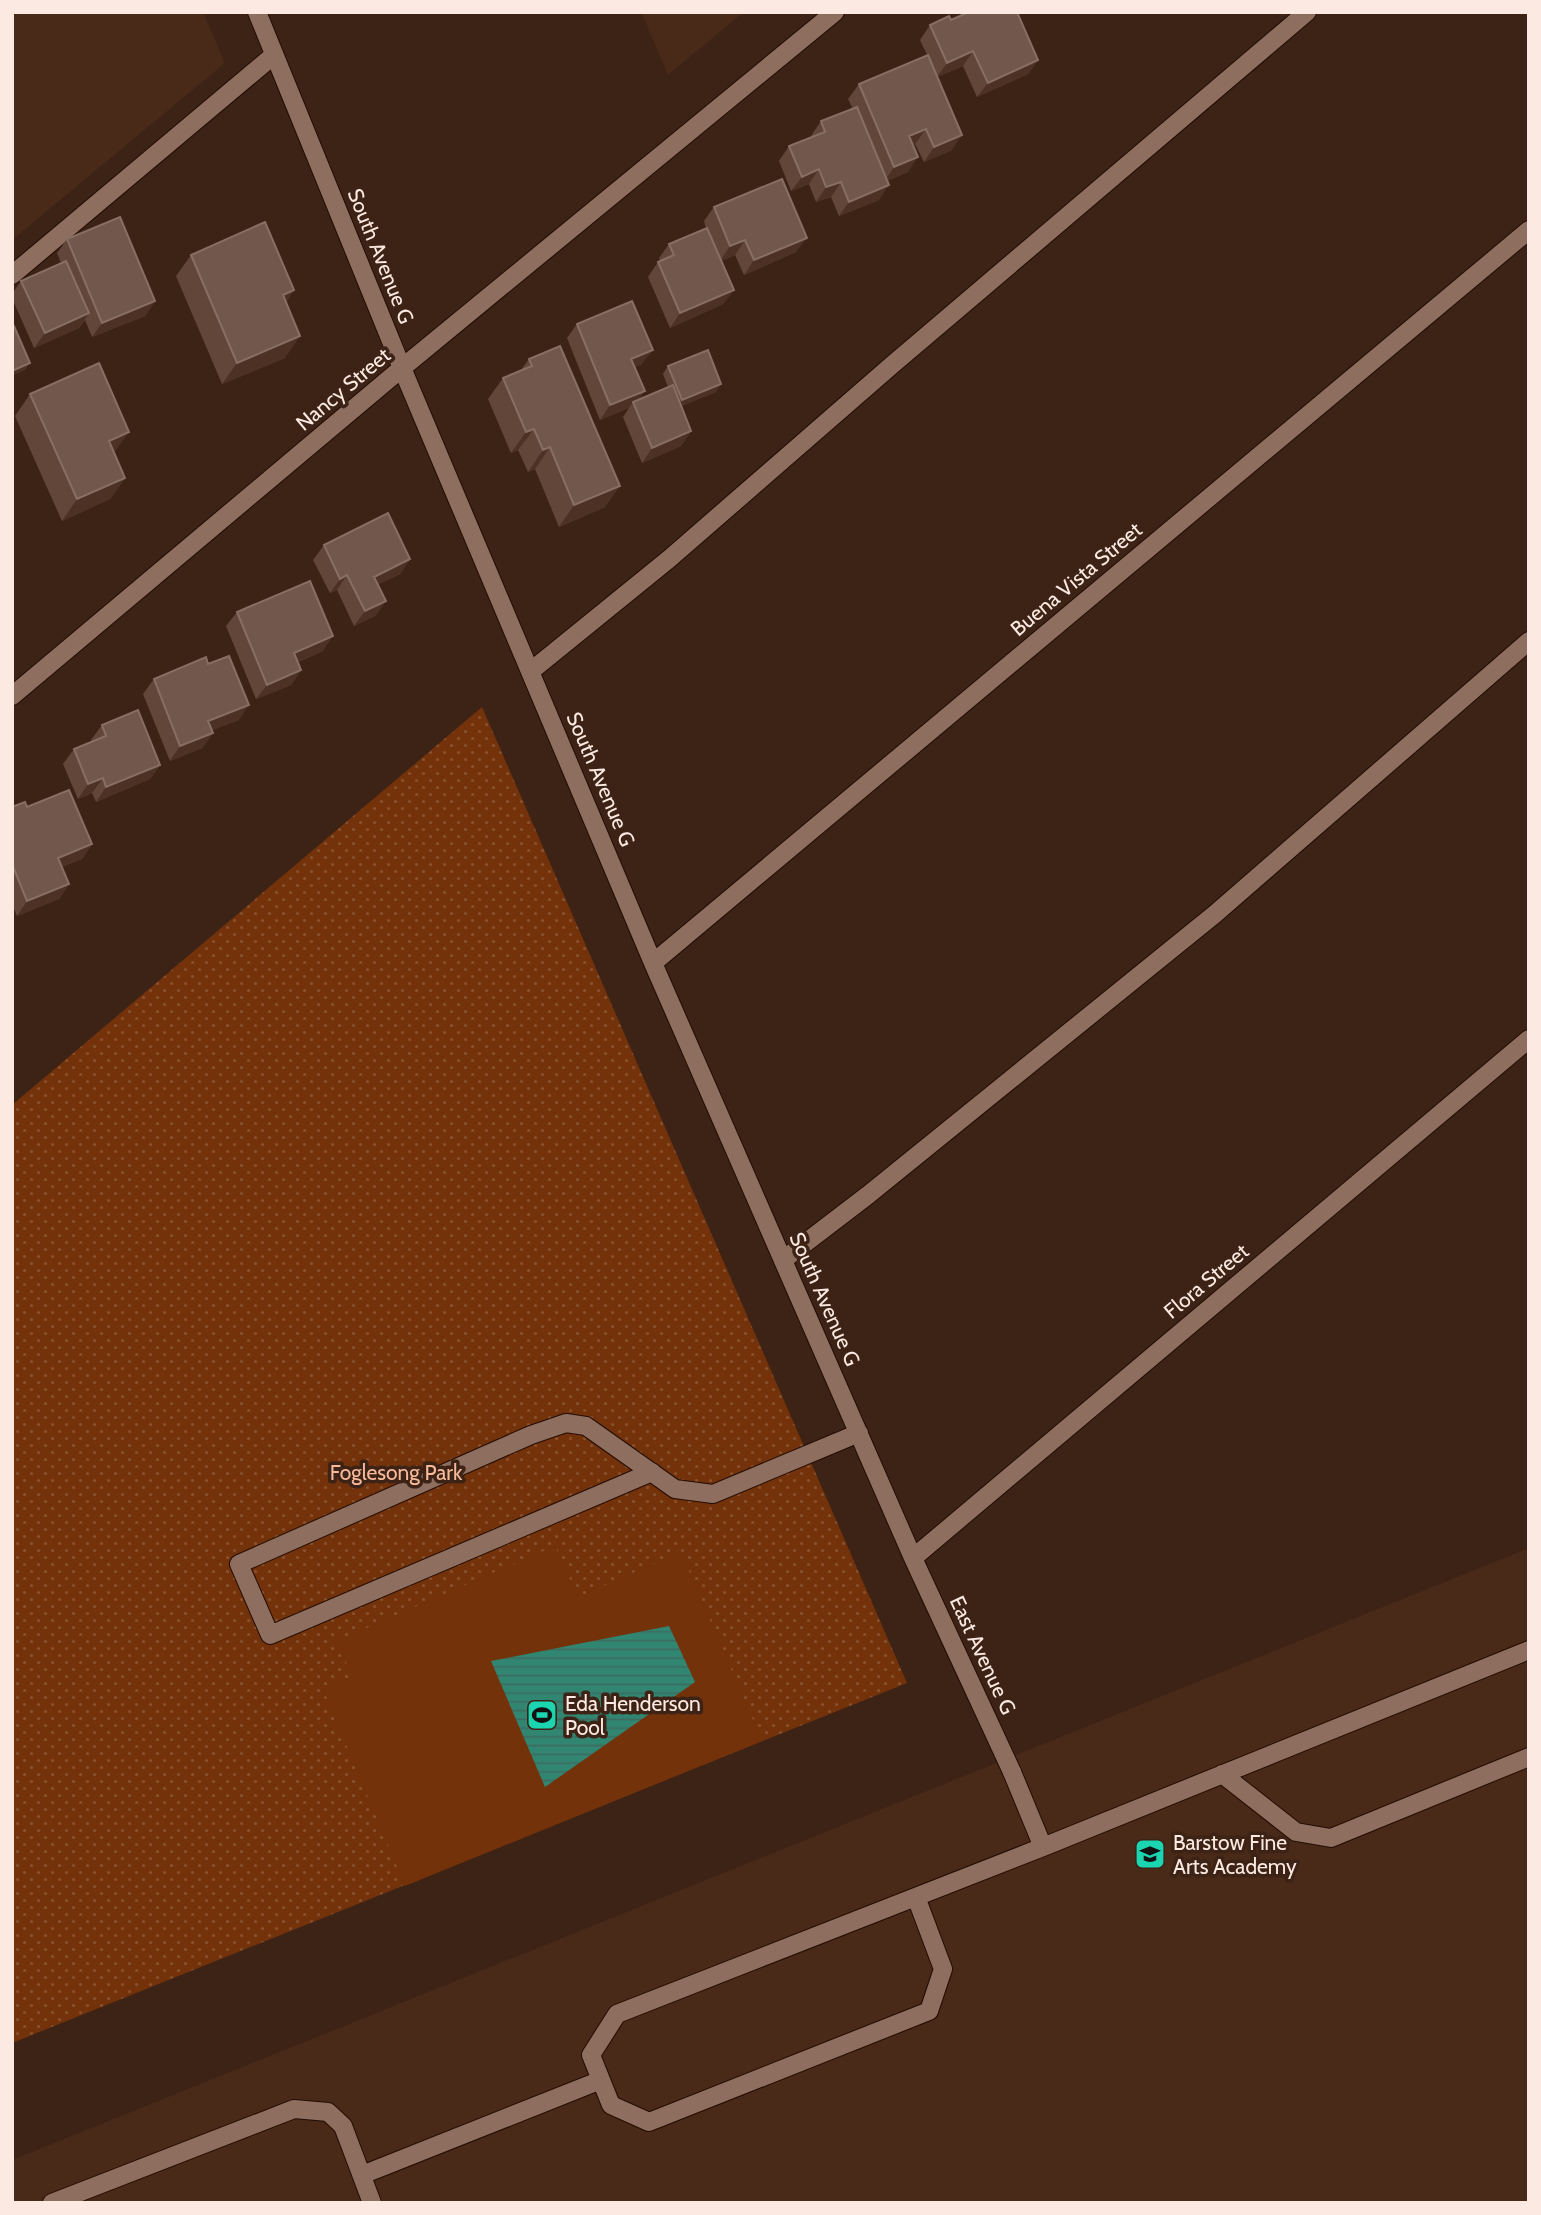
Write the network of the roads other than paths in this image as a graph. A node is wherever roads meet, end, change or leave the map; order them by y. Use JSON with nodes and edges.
{"nodes":[{"id":1,"x":257,"y":12,"type":"edge"},
{"id":2,"x":835,"y":12,"type":"edge"},
{"id":3,"x":1307,"y":12,"type":"edge"},
{"id":4,"x":274,"y":55,"type":"junction"},
{"id":5,"x":1529,"y":230,"type":"edge"},
{"id":6,"x":12,"y":275,"type":"edge"},
{"id":7,"x":402,"y":368,"type":"junction"},
{"id":8,"x":1529,"y":641,"type":"edge"},
{"id":9,"x":531,"y":671,"type":"junction"},
{"id":10,"x":12,"y":696,"type":"edge"},
{"id":11,"x":653,"y":963,"type":"junction"},
{"id":12,"x":1529,"y":1039,"type":"edge"},
{"id":13,"x":783,"y":1260,"type":"junction"},
{"id":14,"x":859,"y":1433,"type":"junction"},
{"id":15,"x":652,"y":1472,"type":"junction"},
{"id":16,"x":913,"y":1559,"type":"junction"},
{"id":17,"x":1529,"y":1650,"type":"edge"},
{"id":18,"x":1529,"y":1757,"type":"edge"},
{"id":19,"x":1222,"y":1774,"type":"junction"},
{"id":20,"x":1043,"y":1847,"type":"junction"},
{"id":21,"x":916,"y":1897,"type":"junction"},
{"id":22,"x":601,"y":2080,"type":"junction"},
{"id":23,"x":362,"y":2175,"type":"junction"},
{"id":24,"x":52,"y":2203,"type":"edge"},
{"id":25,"x":372,"y":2203,"type":"edge"}],
"edges":[{"from":1,"to":4,"type":"street","name":"South Avenue G"},
{"from":2,"to":7,"type":"street","name":"Nancy Street"},
{"from":3,"to":9,"type":"street"},
{"from":4,"to":6,"type":"street"},
{"from":4,"to":7,"type":"street","name":"South Avenue G"},
{"from":5,"to":11,"type":"street","name":"Buena Vista Street"},
{"from":7,"to":9,"type":"street","name":"South Avenue G"},
{"from":7,"to":10,"type":"street","name":"Nancy Street"},
{"from":8,"to":13,"type":"street"},
{"from":9,"to":11,"type":"street","name":"South Avenue G"},
{"from":11,"to":13,"type":"street","name":"South Avenue G"},
{"from":12,"to":16,"type":"street","name":"Flora Street"},
{"from":13,"to":14,"type":"street","name":"South Avenue G"},
{"from":14,"to":15,"type":"street"},
{"from":14,"to":16,"type":"street","name":"South Avenue G"},
{"from":15,"to":15,"type":"street"},
{"from":16,"to":20,"type":"street","name":"East Avenue G"},
{"from":17,"to":19,"type":"street"},
{"from":18,"to":19,"type":"street"},
{"from":19,"to":20,"type":"street"},
{"from":20,"to":21,"type":"street"},
{"from":21,"to":22,"type":"street"},
{"from":21,"to":22,"type":"street"},
{"from":22,"to":23,"type":"street"},
{"from":23,"to":24,"type":"street"},
{"from":23,"to":25,"type":"street"}]}
